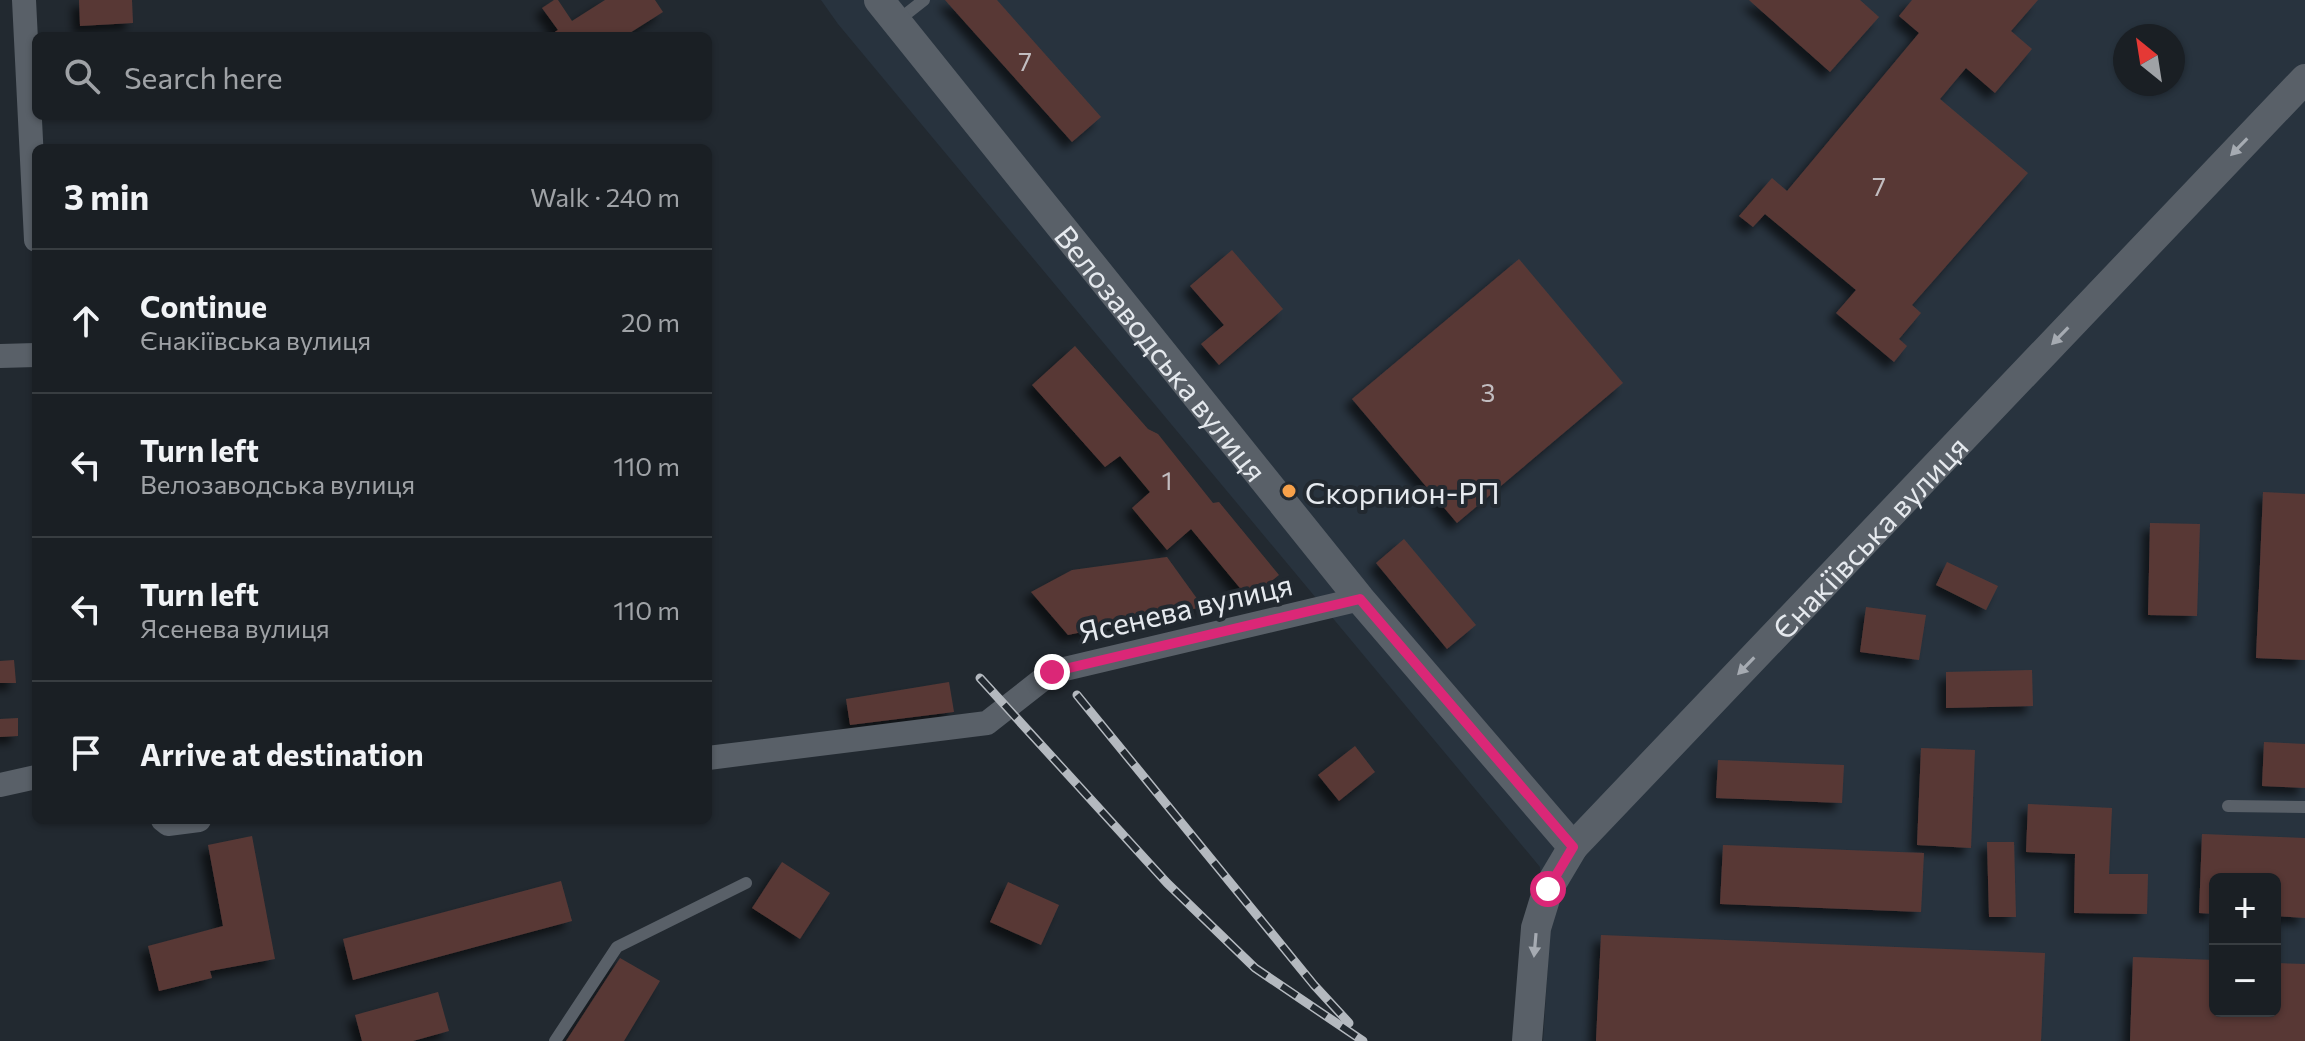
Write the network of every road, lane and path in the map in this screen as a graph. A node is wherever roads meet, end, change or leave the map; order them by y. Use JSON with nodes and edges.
{"nodes":[{"id":1,"x":24,"y":0,"type":"edge"},
{"id":2,"x":924,"y":0,"type":"edge"},
{"id":3,"x":887,"y":11,"type":"edge"},
{"id":4,"x":2301,"y":89,"type":"edge"},
{"id":5,"x":32,"y":160,"type":"edge"},
{"id":6,"x":32,"y":355,"type":"edge"},
{"id":7,"x":0,"y":356,"type":"edge"},
{"id":8,"x":1360,"y":599,"type":"junction"},
{"id":9,"x":712,"y":757,"type":"edge"},
{"id":10,"x":32,"y":778,"type":"edge"},
{"id":11,"x":0,"y":785,"type":"edge"},
{"id":12,"x":2228,"y":806,"type":"dead end"},
{"id":13,"x":2305,"y":807,"type":"edge"},
{"id":14,"x":1573,"y":847,"type":"junction"},
{"id":15,"x":746,"y":883,"type":"dead end"},
{"id":16,"x":555,"y":1041,"type":"edge"},
{"id":17,"x":1527,"y":1041,"type":"edge"}],
"edges":[{"from":1,"to":5,"type":"street"},
{"from":2,"to":3,"type":"lane"},
{"from":3,"to":8,"type":"street","name":"Велозаводська вулиця"},
{"from":4,"to":14,"type":"street","name":"Єнакіївська вулиця","one_way":true},
{"from":6,"to":7,"type":"street"},
{"from":8,"to":9,"type":"street","name":"Ясенева вулиця"},
{"from":8,"to":14,"type":"street","name":"Велозаводська вулиця"},
{"from":10,"to":11,"type":"street"},
{"from":12,"to":13,"type":"lane"},
{"from":14,"to":17,"type":"street","name":"Єнакіївська вулиця","one_way":true},
{"from":15,"to":16,"type":"lane"}]}
